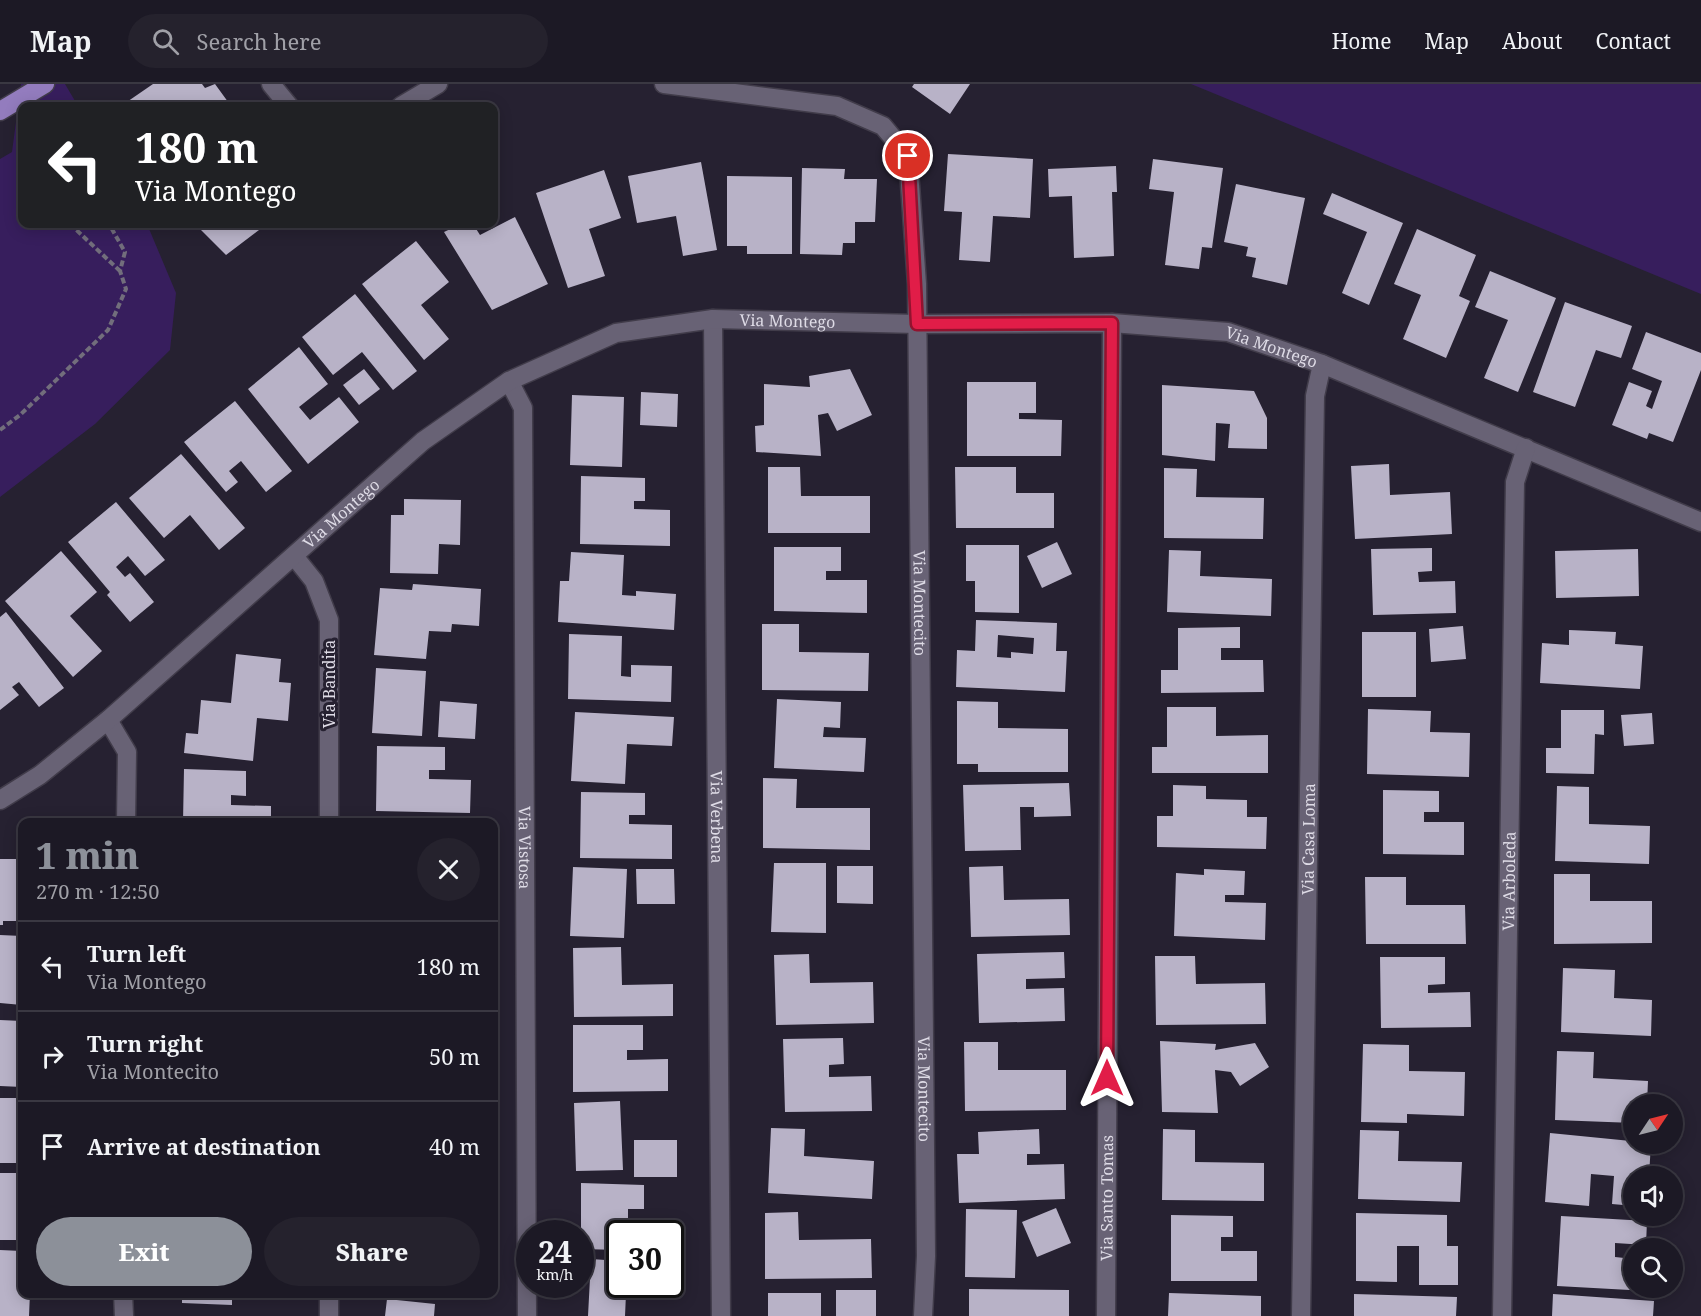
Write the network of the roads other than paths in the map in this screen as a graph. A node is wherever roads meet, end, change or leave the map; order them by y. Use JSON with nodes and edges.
{"nodes":[{"id":1,"x":45,"y":84,"type":"edge"},
{"id":2,"x":272,"y":84,"type":"edge"},
{"id":3,"x":438,"y":84,"type":"edge"},
{"id":4,"x":664,"y":84,"type":"edge"},
{"id":5,"x":286,"y":102,"type":"edge"},
{"id":6,"x":408,"y":102,"type":"edge"},
{"id":7,"x":0,"y":111,"type":"edge"},
{"id":8,"x":713,"y":319,"type":"junction"},
{"id":9,"x":1112,"y":323,"type":"junction"},
{"id":10,"x":917,"y":324,"type":"junction"},
{"id":11,"x":1322,"y":364,"type":"junction"},
{"id":12,"x":509,"y":381,"type":"junction"},
{"id":13,"x":1527,"y":448,"type":"junction"},
{"id":14,"x":1701,"y":522,"type":"edge"},
{"id":15,"x":294,"y":556,"type":"junction"},
{"id":16,"x":108,"y":720,"type":"junction"},
{"id":17,"x":0,"y":800,"type":"edge"},
{"id":18,"x":126,"y":818,"type":"edge"},
{"id":19,"x":329,"y":818,"type":"edge"},
{"id":20,"x":123,"y":1298,"type":"edge"},
{"id":21,"x":329,"y":1298,"type":"edge"},
{"id":22,"x":124,"y":1316,"type":"edge"},
{"id":23,"x":329,"y":1316,"type":"edge"},
{"id":24,"x":527,"y":1316,"type":"edge"},
{"id":25,"x":721,"y":1316,"type":"edge"},
{"id":26,"x":923,"y":1316,"type":"edge"},
{"id":27,"x":1106,"y":1316,"type":"edge"},
{"id":28,"x":1301,"y":1316,"type":"edge"},
{"id":29,"x":1502,"y":1316,"type":"edge"}],
"edges":[{"from":1,"to":7,"type":"main road"},
{"from":2,"to":5,"type":"street"},
{"from":3,"to":6,"type":"street"},
{"from":4,"to":10,"type":"street","name":"Via Montecito"},
{"from":8,"to":10,"type":"street","name":"Via Montego"},
{"from":8,"to":12,"type":"street","name":"Via Montego"},
{"from":8,"to":25,"type":"street","name":"Via Verbena"},
{"from":9,"to":10,"type":"street","name":"Via Montego"},
{"from":9,"to":11,"type":"street","name":"Via Montego"},
{"from":9,"to":27,"type":"street","name":"Via Santo Tomas"},
{"from":10,"to":26,"type":"street","name":"Via Montecito"},
{"from":11,"to":13,"type":"street","name":"Via Montego"},
{"from":11,"to":28,"type":"street","name":"Via Casa Loma"},
{"from":12,"to":15,"type":"street","name":"Via Montego"},
{"from":12,"to":24,"type":"street","name":"Via Vistosa"},
{"from":13,"to":14,"type":"street","name":"Via Montego"},
{"from":13,"to":29,"type":"street","name":"Via Arboleda"},
{"from":15,"to":16,"type":"street","name":"Via Montego"},
{"from":15,"to":19,"type":"street","name":"Via Bandita"},
{"from":16,"to":17,"type":"street","name":"Via Montego"},
{"from":16,"to":18,"type":"street"},
{"from":20,"to":22,"type":"street"},
{"from":21,"to":23,"type":"street"}]}
